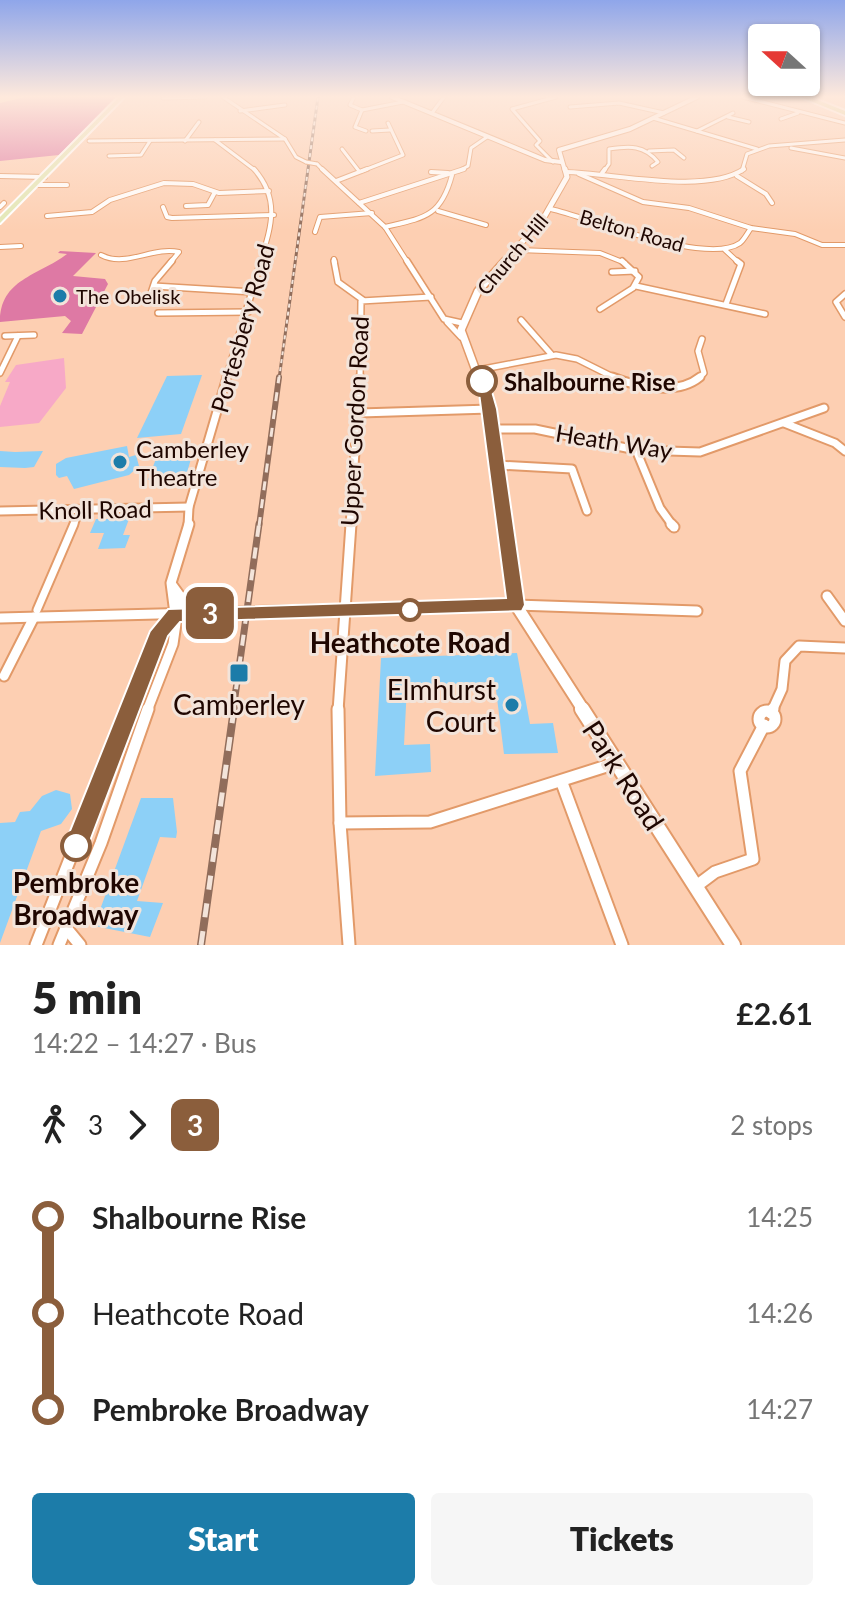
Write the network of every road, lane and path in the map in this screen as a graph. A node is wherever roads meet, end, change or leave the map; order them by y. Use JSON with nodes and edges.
{"nodes":[{"id":1,"x":80,"y":141,"type":"edge"},
{"id":2,"x":150,"y":141,"type":"edge"},
{"id":3,"x":217,"y":141,"type":"edge"},
{"id":4,"x":286,"y":141,"type":"edge"},
{"id":5,"x":396,"y":141,"type":"edge"},
{"id":6,"x":482,"y":141,"type":"edge"},
{"id":7,"x":497,"y":141,"type":"edge"},
{"id":8,"x":539,"y":141,"type":"edge"},
{"id":9,"x":587,"y":141,"type":"edge"},
{"id":10,"x":731,"y":141,"type":"edge"},
{"id":11,"x":830,"y":141,"type":"edge"},
{"id":12,"x":777,"y":145,"type":"junction"},
{"id":13,"x":757,"y":149,"type":"junction"},
{"id":14,"x":539,"y":150,"type":"junction"},
{"id":15,"x":344,"y":151,"type":"dead end"},
{"id":16,"x":649,"y":151,"type":"junction"},
{"id":17,"x":523,"y":152,"type":"junction"},
{"id":18,"x":109,"y":156,"type":"dead end"},
{"id":19,"x":684,"y":158,"type":"dead end"},
{"id":20,"x":845,"y":158,"type":"edge"},
{"id":21,"x":553,"y":162,"type":"junction"},
{"id":22,"x":561,"y":162,"type":"junction"},
{"id":23,"x":652,"y":166,"type":"dead end"},
{"id":24,"x":359,"y":171,"type":"junction"},
{"id":25,"x":431,"y":172,"type":"dead end"},
{"id":26,"x":566,"y":172,"type":"junction"},
{"id":27,"x":576,"y":172,"type":"junction"},
{"id":28,"x":602,"y":173,"type":"junction"},
{"id":29,"x":450,"y":175,"type":"junction"},
{"id":30,"x":0,"y":176,"type":"edge"},
{"id":31,"x":198,"y":176,"type":"dead end"},
{"id":32,"x":737,"y":176,"type":"junction"},
{"id":33,"x":45,"y":177,"type":"junction"},
{"id":34,"x":336,"y":181,"type":"junction"},
{"id":35,"x":193,"y":184,"type":"junction"},
{"id":36,"x":36,"y":185,"type":"junction"},
{"id":37,"x":67,"y":185,"type":"dead end"},
{"id":38,"x":269,"y":191,"type":"junction"},
{"id":39,"x":215,"y":192,"type":"junction"},
{"id":40,"x":359,"y":203,"type":"junction"},
{"id":41,"x":772,"y":203,"type":"dead end"},
{"id":42,"x":186,"y":206,"type":"dead end"},
{"id":43,"x":163,"y":207,"type":"dead end"},
{"id":44,"x":551,"y":209,"type":"junction"},
{"id":45,"x":438,"y":211,"type":"junction"},
{"id":46,"x":372,"y":213,"type":"junction"},
{"id":47,"x":274,"y":215,"type":"junction"},
{"id":48,"x":47,"y":216,"type":"dead end"},
{"id":49,"x":0,"y":221,"type":"edge"},
{"id":50,"x":486,"y":225,"type":"dead end"},
{"id":51,"x":385,"y":227,"type":"junction"},
{"id":52,"x":751,"y":228,"type":"junction"},
{"id":53,"x":315,"y":232,"type":"dead end"},
{"id":54,"x":845,"y":245,"type":"edge"},
{"id":55,"x":21,"y":246,"type":"dead end"},
{"id":56,"x":0,"y":247,"type":"edge"},
{"id":57,"x":724,"y":249,"type":"junction"},
{"id":58,"x":518,"y":250,"type":"junction"},
{"id":59,"x":101,"y":255,"type":"dead end"},
{"id":60,"x":332,"y":258,"type":"dead end"},
{"id":61,"x":635,"y":271,"type":"junction"},
{"id":62,"x":616,"y":273,"type":"dead end"},
{"id":63,"x":154,"y":286,"type":"junction"},
{"id":64,"x":636,"y":286,"type":"junction"},
{"id":65,"x":253,"y":292,"type":"junction"},
{"id":66,"x":845,"y":294,"type":"edge"},
{"id":67,"x":431,"y":297,"type":"junction"},
{"id":68,"x":149,"y":299,"type":"dead end"},
{"id":69,"x":363,"y":300,"type":"junction"},
{"id":70,"x":726,"y":304,"type":"junction"},
{"id":71,"x":600,"y":309,"type":"dead end"},
{"id":72,"x":248,"y":312,"type":"junction"},
{"id":73,"x":158,"y":313,"type":"dead end"},
{"id":74,"x":765,"y":314,"type":"dead end"},
{"id":75,"x":845,"y":317,"type":"edge"},
{"id":76,"x":521,"y":320,"type":"dead end"},
{"id":77,"x":446,"y":321,"type":"junction"},
{"id":78,"x":462,"y":323,"type":"junction"},
{"id":79,"x":34,"y":335,"type":"dead end"},
{"id":80,"x":5,"y":336,"type":"dead end"},
{"id":81,"x":18,"y":336,"type":"junction"},
{"id":82,"x":461,"y":337,"type":"junction"},
{"id":83,"x":702,"y":339,"type":"dead end"},
{"id":84,"x":551,"y":354,"type":"junction"},
{"id":85,"x":3,"y":361,"type":"edge"},
{"id":86,"x":478,"y":370,"type":"junction"},
{"id":87,"x":0,"y":373,"type":"edge"},
{"id":88,"x":824,"y":408,"type":"dead end"},
{"id":89,"x":490,"y":409,"type":"junction"},
{"id":90,"x":360,"y":413,"type":"junction"},
{"id":91,"x":784,"y":423,"type":"junction"},
{"id":92,"x":492,"y":429,"type":"junction"},
{"id":93,"x":636,"y":450,"type":"junction"},
{"id":94,"x":845,"y":451,"type":"edge"},
{"id":95,"x":497,"y":465,"type":"junction"},
{"id":96,"x":189,"y":507,"type":"junction"},
{"id":97,"x":0,"y":511,"type":"edge"},
{"id":98,"x":587,"y":511,"type":"dead end"},
{"id":99,"x":77,"y":517,"type":"dead end"},
{"id":100,"x":674,"y":527,"type":"dead end"},
{"id":101,"x":827,"y":596,"type":"dead end"},
{"id":102,"x":516,"y":605,"type":"junction"},
{"id":103,"x":343,"y":611,"type":"junction"},
{"id":104,"x":697,"y":611,"type":"dead end"},
{"id":105,"x":35,"y":614,"type":"junction"},
{"id":106,"x":175,"y":614,"type":"junction"},
{"id":107,"x":0,"y":618,"type":"edge"},
{"id":108,"x":845,"y":621,"type":"edge"},
{"id":109,"x":845,"y":648,"type":"edge"},
{"id":110,"x":147,"y":671,"type":"junction"},
{"id":111,"x":162,"y":671,"type":"junction"},
{"id":112,"x":2,"y":681,"type":"edge"},
{"id":113,"x":616,"y":763,"type":"junction"},
{"id":114,"x":562,"y":783,"type":"junction"},
{"id":115,"x":340,"y":823,"type":"junction"},
{"id":116,"x":695,"y":887,"type":"junction"},
{"id":117,"x":66,"y":928,"type":"junction"},
{"id":118,"x":36,"y":945,"type":"edge"},
{"id":119,"x":59,"y":945,"type":"edge"},
{"id":120,"x":80,"y":945,"type":"edge"},
{"id":121,"x":349,"y":945,"type":"edge"},
{"id":122,"x":622,"y":945,"type":"edge"},
{"id":123,"x":733,"y":945,"type":"edge"}],
"edges":[{"from":1,"to":33,"type":"main road"},
{"from":2,"to":18,"type":"street"},
{"from":3,"to":38,"type":"street","name":"Portesbery Road"},
{"from":4,"to":34,"type":"street","bridge":true},
{"from":5,"to":24,"type":"street"},
{"from":6,"to":29,"type":"street"},
{"from":7,"to":17,"type":"street"},
{"from":8,"to":14,"type":"street"},
{"from":9,"to":22,"type":"street"},
{"from":10,"to":13,"type":"street"},
{"from":11,"to":12,"type":"street"},
{"from":12,"to":13,"type":"street"},
{"from":12,"to":20,"type":"street"},
{"from":13,"to":32,"type":"street"},
{"from":14,"to":17,"type":"street"},
{"from":14,"to":21,"type":"street"},
{"from":15,"to":24,"type":"street"},
{"from":16,"to":19,"type":"street"},
{"from":16,"to":23,"type":"street"},
{"from":16,"to":28,"type":"street"},
{"from":17,"to":21,"type":"street"},
{"from":21,"to":22,"type":"street"},
{"from":22,"to":26,"type":"street"},
{"from":24,"to":34,"type":"street"},
{"from":25,"to":29,"type":"street"},
{"from":26,"to":27,"type":"street"},
{"from":26,"to":44,"type":"street","name":"Church Hill"},
{"from":27,"to":28,"type":"street"},
{"from":27,"to":52,"type":"street"},
{"from":28,"to":32,"type":"street"},
{"from":29,"to":40,"type":"street"},
{"from":29,"to":45,"type":"street"},
{"from":30,"to":33,"type":"street"},
{"from":31,"to":35,"type":"street"},
{"from":32,"to":41,"type":"street"},
{"from":33,"to":36,"type":"main road"},
{"from":34,"to":40,"type":"street"},
{"from":35,"to":39,"type":"street"},
{"from":35,"to":48,"type":"street"},
{"from":36,"to":37,"type":"street"},
{"from":36,"to":49,"type":"main road"},
{"from":38,"to":39,"type":"street"},
{"from":38,"to":47,"type":"street","name":"Portesbery Road"},
{"from":39,"to":42,"type":"street"},
{"from":40,"to":46,"type":"street"},
{"from":43,"to":47,"type":"street"},
{"from":44,"to":57,"type":"street","name":"Belton Road"},
{"from":44,"to":58,"type":"street","name":"Church Hill"},
{"from":45,"to":50,"type":"street"},
{"from":45,"to":51,"type":"street"},
{"from":46,"to":51,"type":"street"},
{"from":46,"to":53,"type":"street"},
{"from":47,"to":65,"type":"street","name":"Portesbery Road"},
{"from":51,"to":67,"type":"street"},
{"from":52,"to":54,"type":"street"},
{"from":52,"to":57,"type":"street"},
{"from":55,"to":56,"type":"street"},
{"from":57,"to":70,"type":"street"},
{"from":58,"to":61,"type":"street"},
{"from":58,"to":78,"type":"street","name":"Church Hill"},
{"from":59,"to":63,"type":"street"},
{"from":60,"to":69,"type":"street"},
{"from":61,"to":62,"type":"street"},
{"from":61,"to":64,"type":"street"},
{"from":63,"to":65,"type":"street"},
{"from":63,"to":68,"type":"street"},
{"from":64,"to":70,"type":"street"},
{"from":64,"to":71,"type":"street"},
{"from":65,"to":72,"type":"street","name":"Portesbery Road"},
{"from":66,"to":75,"type":"street"},
{"from":67,"to":69,"type":"street","name":"Upper Gordon Road"},
{"from":67,"to":77,"type":"street"},
{"from":69,"to":90,"type":"street","name":"Upper Gordon Road"},
{"from":70,"to":74,"type":"street"},
{"from":72,"to":73,"type":"street"},
{"from":72,"to":96,"type":"street","name":"Portesbery Road"},
{"from":76,"to":84,"type":"street"},
{"from":77,"to":78,"type":"street"},
{"from":77,"to":82,"type":"street"},
{"from":78,"to":82,"type":"street","name":"Church Hill"},
{"from":79,"to":81,"type":"street"},
{"from":80,"to":81,"type":"street"},
{"from":81,"to":85,"type":"street"},
{"from":82,"to":86,"type":"street"},
{"from":83,"to":84,"type":"street"},
{"from":84,"to":86,"type":"street"},
{"from":85,"to":87,"type":"street"},
{"from":86,"to":89,"type":"street"},
{"from":88,"to":91,"type":"street","name":"Heath Way"},
{"from":89,"to":90,"type":"street"},
{"from":89,"to":92,"type":"street"},
{"from":90,"to":103,"type":"street","name":"Upper Gordon Road"},
{"from":91,"to":93,"type":"street","name":"Heath Way"},
{"from":91,"to":94,"type":"street"},
{"from":92,"to":93,"type":"street","name":"Heath Way"},
{"from":92,"to":95,"type":"street"},
{"from":93,"to":100,"type":"street"},
{"from":95,"to":98,"type":"street"},
{"from":95,"to":102,"type":"street"},
{"from":96,"to":97,"type":"street","name":"Knoll Road"},
{"from":96,"to":106,"type":"street","name":"Portesbery Road"},
{"from":99,"to":105,"type":"street"},
{"from":101,"to":108,"type":"street"},
{"from":102,"to":103,"type":"street"},
{"from":102,"to":104,"type":"street"},
{"from":102,"to":113,"type":"street","name":"Park Road"},
{"from":103,"to":106,"type":"street"},
{"from":103,"to":115,"type":"street","name":"Upper Gordon Road"},
{"from":105,"to":106,"type":"street"},
{"from":105,"to":107,"type":"street"},
{"from":105,"to":112,"type":"street"},
{"from":106,"to":110,"type":"street"},
{"from":106,"to":111,"type":"street"},
{"from":109,"to":116,"type":"street"},
{"from":110,"to":111,"type":"street"},
{"from":110,"to":118,"type":"street"},
{"from":111,"to":117,"type":"street"},
{"from":113,"to":114,"type":"street"},
{"from":113,"to":116,"type":"street","name":"Park Road"},
{"from":114,"to":115,"type":"street"},
{"from":114,"to":122,"type":"street"},
{"from":115,"to":121,"type":"street","name":"Upper Gordon Road"},
{"from":116,"to":123,"type":"street","name":"Park Road"},
{"from":117,"to":119,"type":"street"},
{"from":117,"to":120,"type":"street"}]}
